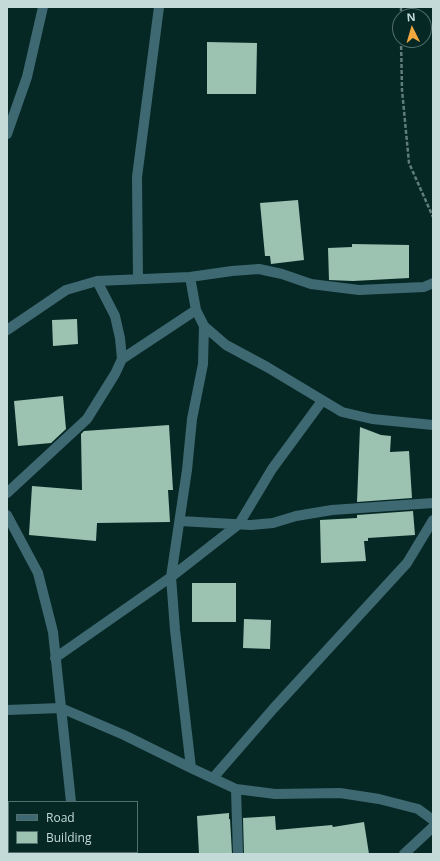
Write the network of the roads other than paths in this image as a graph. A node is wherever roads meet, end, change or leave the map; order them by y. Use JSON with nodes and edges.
{"nodes":[{"id":1,"x":42,"y":7,"type":"edge"},
{"id":2,"x":159,"y":7,"type":"edge"},
{"id":3,"x":7,"y":134,"type":"edge"},
{"id":4,"x":190,"y":277,"type":"junction"},
{"id":5,"x":138,"y":279,"type":"junction"},
{"id":6,"x":97,"y":281,"type":"junction"},
{"id":7,"x":433,"y":283,"type":"edge"},
{"id":8,"x":196,"y":310,"type":"junction"},
{"id":9,"x":204,"y":326,"type":"junction"},
{"id":10,"x":7,"y":330,"type":"edge"},
{"id":11,"x":122,"y":359,"type":"junction"},
{"id":12,"x":322,"y":401,"type":"junction"},
{"id":13,"x":433,"y":425,"type":"edge"},
{"id":14,"x":7,"y":493,"type":"edge"},
{"id":15,"x":433,"y":502,"type":"edge"},
{"id":16,"x":7,"y":515,"type":"edge"},
{"id":17,"x":433,"y":520,"type":"edge"},
{"id":18,"x":180,"y":521,"type":"junction"},
{"id":19,"x":239,"y":524,"type":"junction"},
{"id":20,"x":171,"y":577,"type":"junction"},
{"id":21,"x":56,"y":658,"type":"junction"},
{"id":22,"x":61,"y":708,"type":"junction"},
{"id":23,"x":7,"y":710,"type":"edge"},
{"id":24,"x":191,"y":768,"type":"junction"},
{"id":25,"x":213,"y":778,"type":"junction"},
{"id":26,"x":236,"y":789,"type":"junction"},
{"id":27,"x":71,"y":801,"type":"edge"},
{"id":28,"x":433,"y":820,"type":"edge"},
{"id":29,"x":433,"y":827,"type":"edge"},
{"id":30,"x":238,"y":854,"type":"edge"},
{"id":31,"x":404,"y":854,"type":"edge"}],
"edges":[{"from":1,"to":3,"type":"street"},
{"from":2,"to":5,"type":"street"},
{"from":4,"to":5,"type":"street"},
{"from":4,"to":7,"type":"street"},
{"from":4,"to":8,"type":"street"},
{"from":5,"to":6,"type":"street"},
{"from":6,"to":10,"type":"street"},
{"from":6,"to":11,"type":"street"},
{"from":8,"to":9,"type":"street"},
{"from":8,"to":11,"type":"street"},
{"from":9,"to":12,"type":"street"},
{"from":9,"to":18,"type":"street"},
{"from":11,"to":14,"type":"street"},
{"from":12,"to":13,"type":"street"},
{"from":12,"to":19,"type":"street"},
{"from":15,"to":19,"type":"street"},
{"from":16,"to":21,"type":"street"},
{"from":17,"to":25,"type":"street"},
{"from":18,"to":19,"type":"street"},
{"from":18,"to":20,"type":"street"},
{"from":19,"to":20,"type":"street"},
{"from":20,"to":21,"type":"street"},
{"from":20,"to":24,"type":"street"},
{"from":21,"to":22,"type":"street"},
{"from":22,"to":23,"type":"street"},
{"from":22,"to":24,"type":"street"},
{"from":22,"to":27,"type":"street"},
{"from":24,"to":25,"type":"street"},
{"from":25,"to":26,"type":"street"},
{"from":26,"to":28,"type":"street"},
{"from":26,"to":30,"type":"street"},
{"from":29,"to":31,"type":"street"}]}
